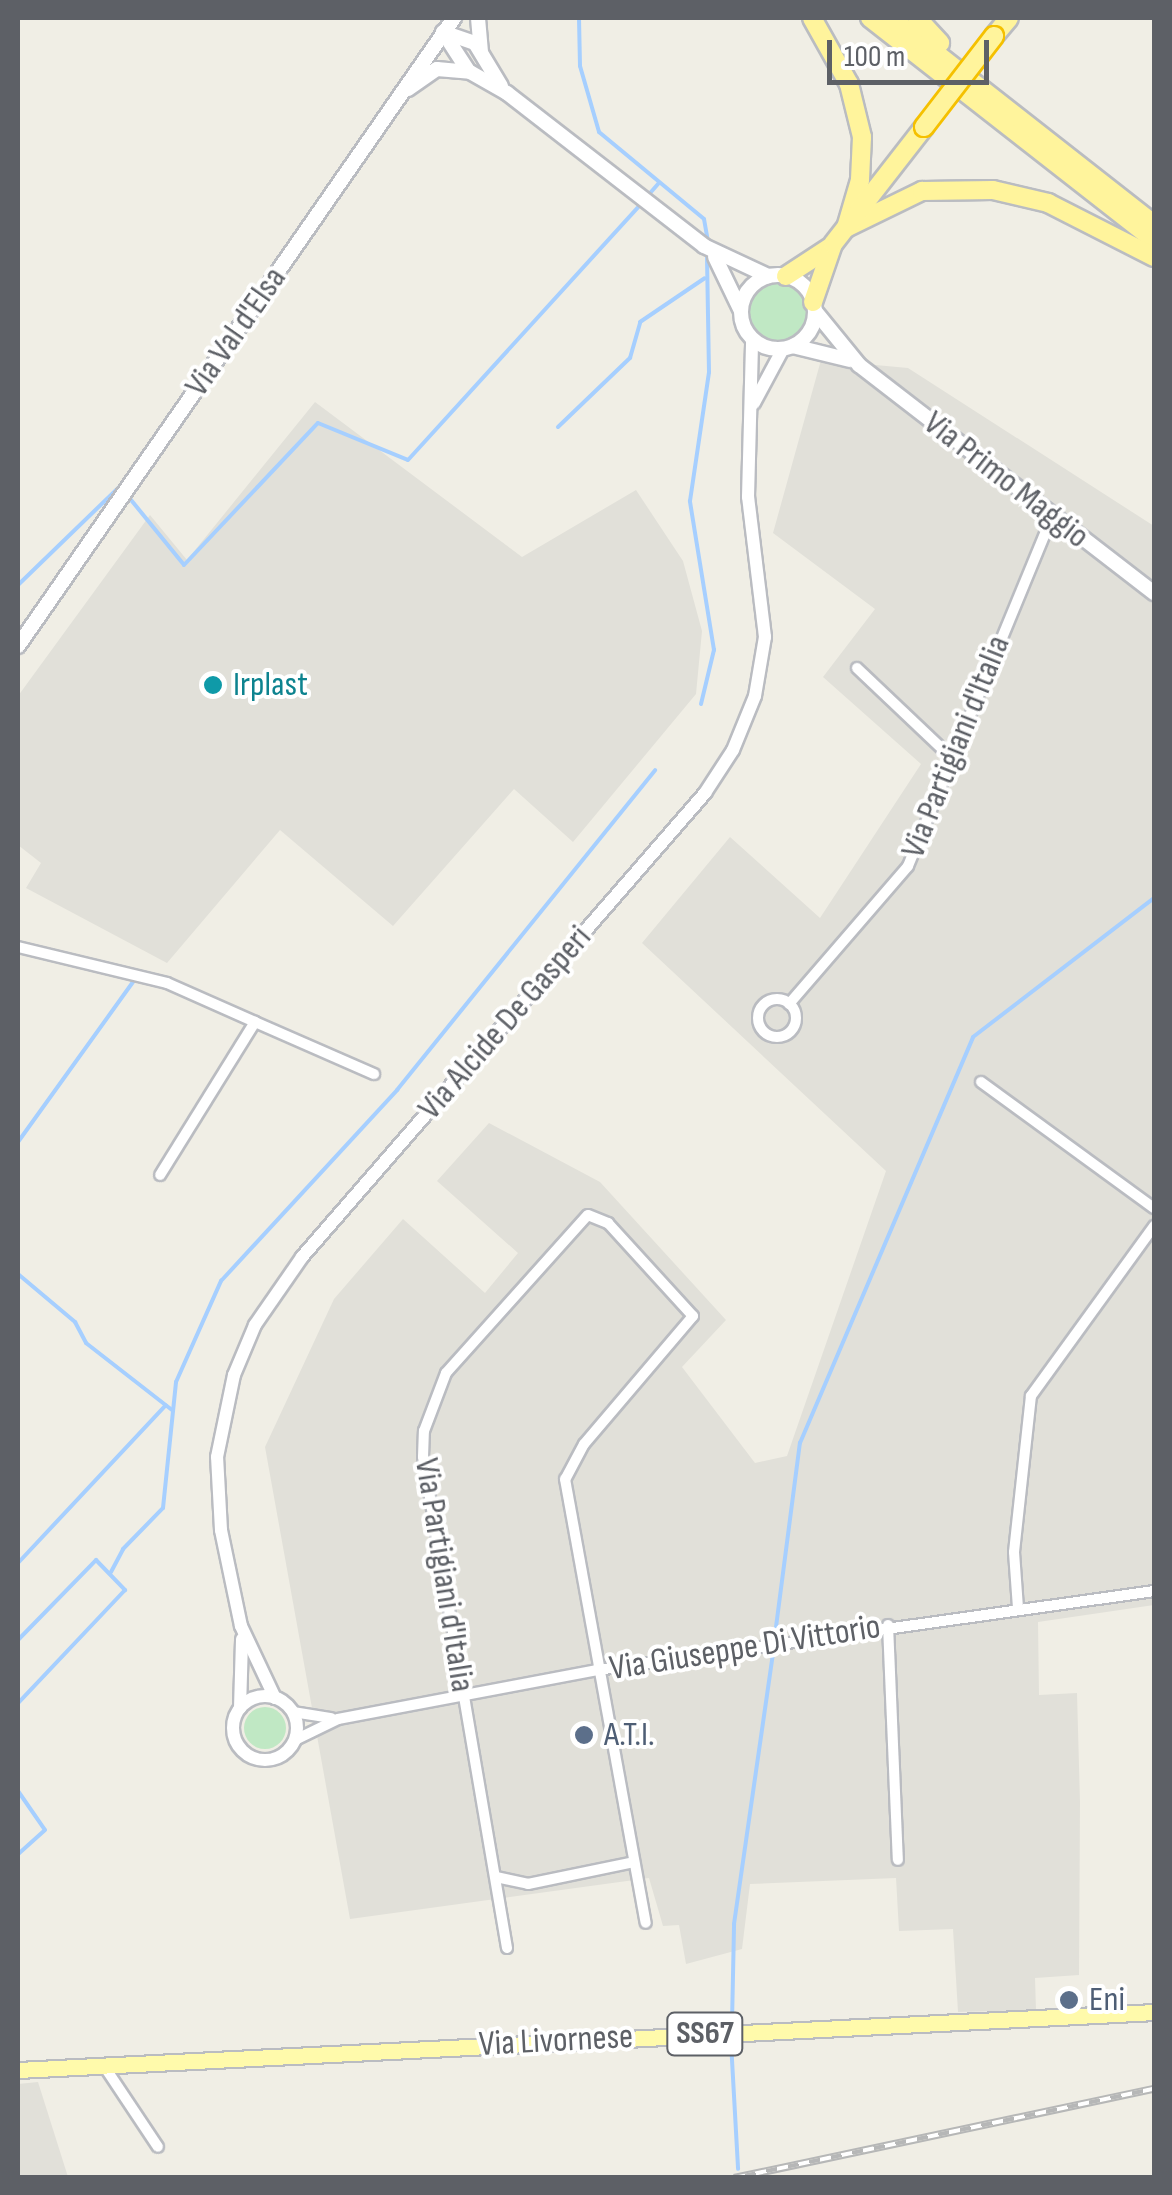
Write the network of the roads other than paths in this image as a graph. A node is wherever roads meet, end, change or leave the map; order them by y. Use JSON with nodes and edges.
{"nodes":[{"id":1,"x":454,"y":18,"type":"edge"},
{"id":2,"x":478,"y":18,"type":"edge"},
{"id":3,"x":812,"y":18,"type":"edge"},
{"id":4,"x":870,"y":18,"type":"edge"},
{"id":5,"x":891,"y":18,"type":"edge"},
{"id":6,"x":916,"y":18,"type":"edge"},
{"id":7,"x":1009,"y":18,"type":"edge"},
{"id":8,"x":444,"y":32,"type":"junction"},
{"id":9,"x":481,"y":52,"type":"junction"},
{"id":10,"x":470,"y":72,"type":"junction"},
{"id":11,"x":507,"y":93,"type":"junction"},
{"id":12,"x":393,"y":102,"type":"junction"},
{"id":13,"x":1126,"y":202,"type":"junction"},
{"id":14,"x":1154,"y":224,"type":"edge"},
{"id":15,"x":846,"y":228,"type":"junction"},
{"id":16,"x":1154,"y":240,"type":"edge"},
{"id":17,"x":833,"y":244,"type":"junction"},
{"id":18,"x":704,"y":246,"type":"junction"},
{"id":19,"x":1154,"y":257,"type":"edge"},
{"id":20,"x":777,"y":276,"type":"junction"},
{"id":21,"x":814,"y":306,"type":"junction"},
{"id":22,"x":740,"y":308,"type":"junction"},
{"id":23,"x":752,"y":339,"type":"junction"},
{"id":24,"x":788,"y":347,"type":"junction"},
{"id":25,"x":860,"y":364,"type":"junction"},
{"id":26,"x":751,"y":410,"type":"junction"},
{"id":27,"x":1052,"y":516,"type":"junction"},
{"id":28,"x":1154,"y":593,"type":"edge"},
{"id":29,"x":18,"y":646,"type":"edge"},
{"id":30,"x":857,"y":668,"type":"dead end"},
{"id":31,"x":952,"y":758,"type":"junction"},
{"id":32,"x":18,"y":947,"type":"edge"},
{"id":33,"x":790,"y":1004,"type":"dead end"},
{"id":34,"x":255,"y":1022,"type":"junction"},
{"id":35,"x":374,"y":1074,"type":"dead end"},
{"id":36,"x":981,"y":1082,"type":"dead end"},
{"id":37,"x":160,"y":1175,"type":"dead end"},
{"id":38,"x":1154,"y":1208,"type":"edge"},
{"id":39,"x":1154,"y":1226,"type":"edge"},
{"id":40,"x":1154,"y":1591,"type":"edge"},
{"id":41,"x":1018,"y":1608,"type":"junction"},
{"id":42,"x":241,"y":1626,"type":"junction"},
{"id":43,"x":888,"y":1626,"type":"junction"},
{"id":44,"x":598,"y":1670,"type":"junction"},
{"id":45,"x":464,"y":1696,"type":"junction"},
{"id":46,"x":275,"y":1698,"type":"junction"},
{"id":47,"x":240,"y":1708,"type":"junction"},
{"id":48,"x":293,"y":1712,"type":"junction"},
{"id":49,"x":338,"y":1718,"type":"junction"},
{"id":50,"x":295,"y":1740,"type":"junction"},
{"id":51,"x":898,"y":1860,"type":"dead end"},
{"id":52,"x":634,"y":1862,"type":"junction"},
{"id":53,"x":496,"y":1877,"type":"junction"},
{"id":54,"x":646,"y":1922,"type":"dead end"},
{"id":55,"x":507,"y":1948,"type":"dead end"},
{"id":56,"x":1154,"y":2012,"type":"edge"},
{"id":57,"x":104,"y":2066,"type":"junction"},
{"id":58,"x":18,"y":2070,"type":"edge"},
{"id":59,"x":158,"y":2147,"type":"dead end"}],
"edges":[{"from":1,"to":8,"type":"main road","name":"Via Val d'Elsa"},
{"from":2,"to":9,"type":"main road"},
{"from":3,"to":15,"type":"highway"},
{"from":4,"to":16,"type":"highway"},
{"from":5,"to":13,"type":"highway"},
{"from":6,"to":13,"type":"highway"},
{"from":7,"to":15,"type":"highway","bridge":true},
{"from":8,"to":9,"type":"main road"},
{"from":8,"to":10,"type":"main road"},
{"from":8,"to":12,"type":"main road","name":"Via Val d'Elsa"},
{"from":9,"to":11,"type":"main road"},
{"from":10,"to":11,"type":"main road"},
{"from":10,"to":12,"type":"main road"},
{"from":11,"to":18,"type":"main road"},
{"from":12,"to":29,"type":"main road","name":"Via Val d'Elsa"},
{"from":13,"to":14,"type":"highway"},
{"from":15,"to":17,"type":"highway"},
{"from":15,"to":19,"type":"highway"},
{"from":17,"to":20,"type":"highway"},
{"from":17,"to":21,"type":"highway"},
{"from":18,"to":20,"type":"main road"},
{"from":18,"to":22,"type":"main road"},
{"from":20,"to":21,"type":"main road"},
{"from":20,"to":22,"type":"main road"},
{"from":21,"to":24,"type":"main road"},
{"from":21,"to":25,"type":"main road","name":"Via Primo Maggio"},
{"from":22,"to":23,"type":"main road"},
{"from":23,"to":24,"type":"main road"},
{"from":23,"to":26,"type":"street","name":"Via Alcide De Gasperi"},
{"from":24,"to":25,"type":"main road","name":"Via Primo Maggio"},
{"from":24,"to":26,"type":"street","name":"Via Alcide De Gasperi"},
{"from":25,"to":27,"type":"main road","name":"Via Primo Maggio"},
{"from":26,"to":42,"type":"street","name":"Via Alcide De Gasperi"},
{"from":27,"to":28,"type":"main road","name":"Via Primo Maggio"},
{"from":27,"to":31,"type":"street","name":"Via Partigiani d'Italia"},
{"from":30,"to":31,"type":"street"},
{"from":31,"to":33,"type":"street","name":"Via Partigiani d'Italia"},
{"from":32,"to":34,"type":"street"},
{"from":34,"to":35,"type":"street"},
{"from":34,"to":37,"type":"street"},
{"from":36,"to":38,"type":"street"},
{"from":39,"to":41,"type":"street"},
{"from":40,"to":41,"type":"street","name":"Via Giuseppe Di Vittorio"},
{"from":41,"to":43,"type":"street","name":"Via Giuseppe Di Vittorio"},
{"from":42,"to":46,"type":"street","name":"Via Alcide De Gasperi"},
{"from":42,"to":47,"type":"street","name":"Via Alcide De Gasperi"},
{"from":43,"to":44,"type":"street","name":"Via Giuseppe Di Vittorio"},
{"from":43,"to":51,"type":"street"},
{"from":44,"to":45,"type":"street","name":"Via Giuseppe Di Vittorio"},
{"from":44,"to":45,"type":"street","name":"Via Partigiani d'Italia"},
{"from":44,"to":52,"type":"street"},
{"from":45,"to":49,"type":"street","name":"Via Giuseppe Di Vittorio"},
{"from":45,"to":53,"type":"street","name":"Via Partigiani d'Italia"},
{"from":46,"to":47,"type":"street"},
{"from":46,"to":48,"type":"street"},
{"from":47,"to":50,"type":"street"},
{"from":48,"to":49,"type":"street","name":"Via Giuseppe Di Vittorio"},
{"from":48,"to":50,"type":"street"},
{"from":49,"to":50,"type":"street","name":"Via Giuseppe Di Vittorio"},
{"from":52,"to":53,"type":"street"},
{"from":52,"to":54,"type":"street"},
{"from":53,"to":55,"type":"street","name":"Via Partigiani d'Italia"},
{"from":56,"to":57,"type":"main road","name":"Via Livornese","number":"SS67"},
{"from":57,"to":58,"type":"main road","name":"Via Livornese","number":"SS67"},
{"from":57,"to":59,"type":"street"}]}
